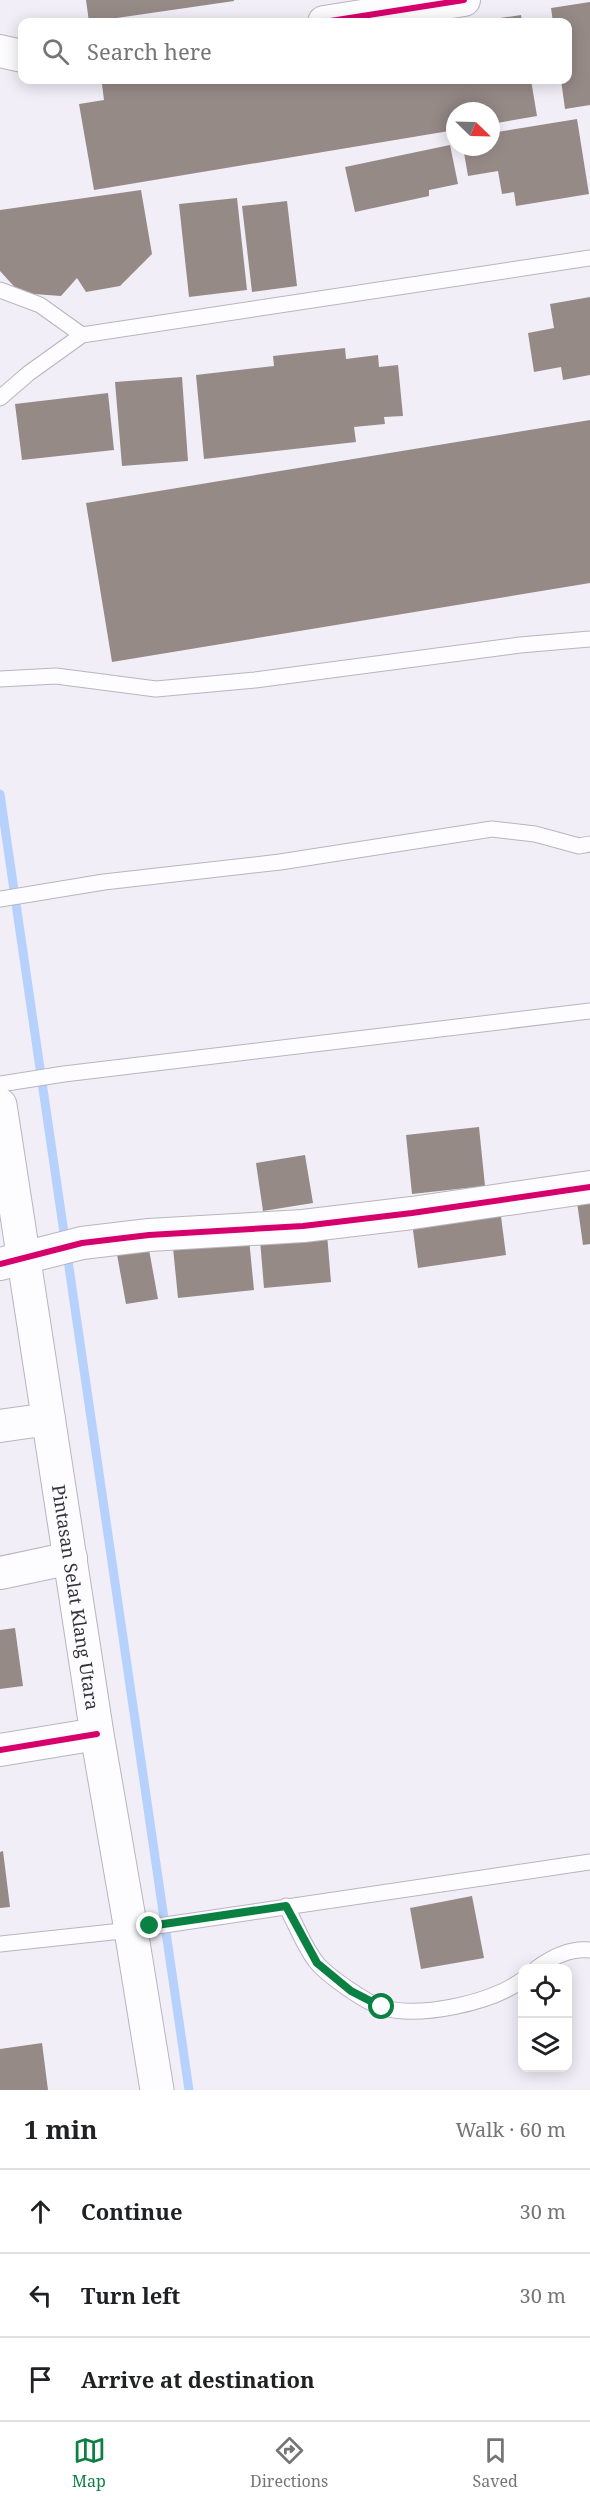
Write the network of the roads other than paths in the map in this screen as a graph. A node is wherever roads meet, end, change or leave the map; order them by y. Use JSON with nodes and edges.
{"nodes":[{"id":1,"x":464,"y":0,"type":"edge"},
{"id":2,"x":349,"y":18,"type":"edge"},
{"id":3,"x":0,"y":51,"type":"edge"},
{"id":4,"x":18,"y":55,"type":"edge"},
{"id":5,"x":590,"y":258,"type":"edge"},
{"id":6,"x":0,"y":290,"type":"edge"},
{"id":7,"x":82,"y":335,"type":"junction"},
{"id":8,"x":0,"y":398,"type":"edge"},
{"id":9,"x":590,"y":639,"type":"edge"},
{"id":10,"x":7,"y":678,"type":"edge"},
{"id":11,"x":590,"y":844,"type":"edge"},
{"id":12,"x":1,"y":899,"type":"edge"},
{"id":13,"x":590,"y":1011,"type":"edge"},
{"id":14,"x":0,"y":1084,"type":"edge"},
{"id":15,"x":1,"y":1117,"type":"edge"},
{"id":16,"x":590,"y":1187,"type":"edge"},
{"id":17,"x":12,"y":1260,"type":"edge"},
{"id":18,"x":50,"y":1419,"type":"junction"},
{"id":19,"x":6,"y":1425,"type":"edge"},
{"id":20,"x":71,"y":1558,"type":"junction"},
{"id":21,"x":14,"y":1570,"type":"edge"},
{"id":22,"x":97,"y":1734,"type":"junction"},
{"id":23,"x":0,"y":1750,"type":"edge"},
{"id":24,"x":590,"y":1862,"type":"edge"},
{"id":25,"x":286,"y":1906,"type":"junction"},
{"id":26,"x":141,"y":1928,"type":"junction"},
{"id":27,"x":0,"y":1944,"type":"edge"},
{"id":28,"x":590,"y":1950,"type":"edge"},
{"id":29,"x":543,"y":1964,"type":"edge"},
{"id":30,"x":518,"y":1983,"type":"edge"},
{"id":31,"x":157,"y":2090,"type":"edge"}],
"edges":[{"from":1,"to":2,"type":"street"},
{"from":3,"to":4,"type":"street"},
{"from":5,"to":7,"type":"lane"},
{"from":6,"to":7,"type":"lane"},
{"from":7,"to":8,"type":"lane"},
{"from":9,"to":10,"type":"lane"},
{"from":11,"to":12,"type":"lane"},
{"from":13,"to":14,"type":"lane"},
{"from":15,"to":17,"type":"highway","name":"Pintasan Selat Klang Utara"},
{"from":16,"to":17,"type":"street"},
{"from":17,"to":18,"type":"highway","name":"Pintasan Selat Klang Utara"},
{"from":18,"to":19,"type":"street"},
{"from":18,"to":20,"type":"highway","name":"Pintasan Selat Klang Utara"},
{"from":20,"to":21,"type":"street"},
{"from":20,"to":22,"type":"highway","name":"Pintasan Selat Klang Utara"},
{"from":22,"to":23,"type":"street"},
{"from":22,"to":26,"type":"highway","name":"Pintasan Selat Klang Utara"},
{"from":24,"to":25,"type":"lane"},
{"from":25,"to":26,"type":"lane"},
{"from":25,"to":30,"type":"lane"},
{"from":26,"to":27,"type":"lane"},
{"from":26,"to":31,"type":"highway","name":"Pintasan Selat Klang Utara"},
{"from":28,"to":29,"type":"lane"}]}
